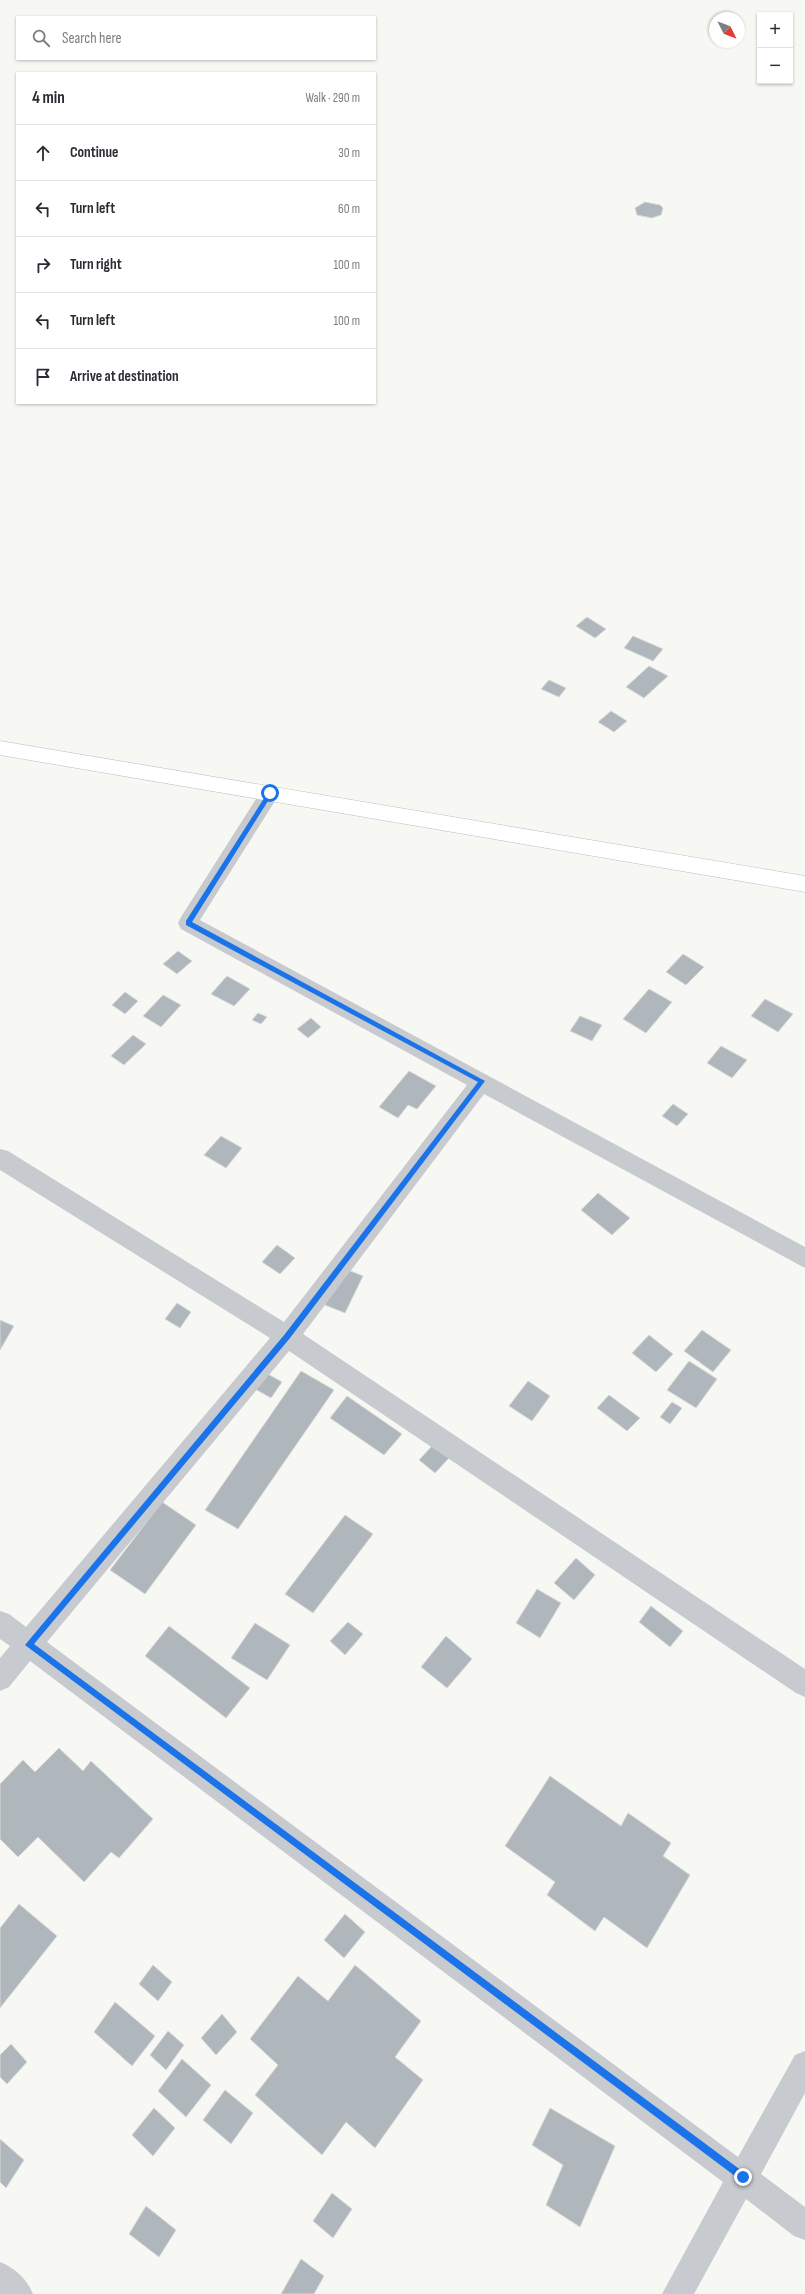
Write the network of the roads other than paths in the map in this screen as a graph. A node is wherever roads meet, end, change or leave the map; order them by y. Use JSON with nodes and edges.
{"nodes":[{"id":1,"x":0,"y":748,"type":"edge"},
{"id":2,"x":270,"y":793,"type":"junction"},
{"id":3,"x":805,"y":884,"type":"edge"},
{"id":4,"x":482,"y":1081,"type":"junction"},
{"id":5,"x":0,"y":1158,"type":"edge"},
{"id":6,"x":805,"y":1258,"type":"edge"},
{"id":7,"x":287,"y":1336,"type":"junction"},
{"id":8,"x":0,"y":1623,"type":"edge"},
{"id":9,"x":28,"y":1645,"type":"junction"},
{"id":10,"x":0,"y":1678,"type":"edge"},
{"id":11,"x":805,"y":1684,"type":"edge"},
{"id":12,"x":805,"y":2065,"type":"edge"},
{"id":13,"x":743,"y":2177,"type":"junction"},
{"id":14,"x":805,"y":2225,"type":"edge"},
{"id":15,"x":0,"y":2277,"type":"edge"},
{"id":16,"x":18,"y":2294,"type":"edge"},
{"id":17,"x":677,"y":2294,"type":"edge"}],
"edges":[{"from":1,"to":2,"type":"street"},
{"from":2,"to":3,"type":"street"},
{"from":2,"to":4,"type":"street"},
{"from":4,"to":6,"type":"street"},
{"from":4,"to":7,"type":"street"},
{"from":5,"to":7,"type":"street"},
{"from":7,"to":9,"type":"street"},
{"from":7,"to":11,"type":"street"},
{"from":8,"to":9,"type":"street"},
{"from":9,"to":10,"type":"street"},
{"from":9,"to":13,"type":"street"},
{"from":12,"to":13,"type":"street"},
{"from":13,"to":14,"type":"street"},
{"from":13,"to":17,"type":"street"},
{"from":15,"to":16,"type":"street"}]}
